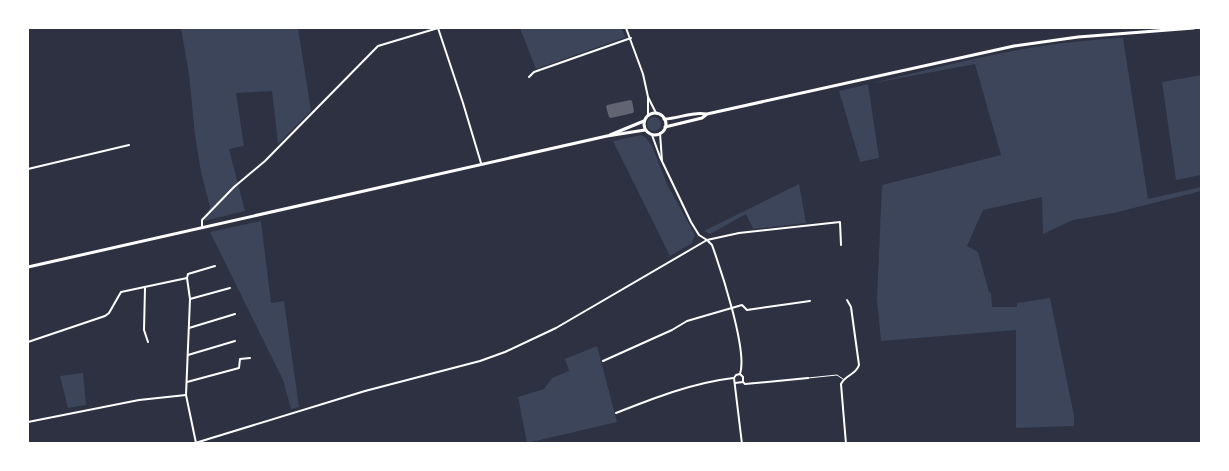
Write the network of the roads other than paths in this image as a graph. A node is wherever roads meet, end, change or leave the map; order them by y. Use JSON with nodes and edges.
{"nodes":[{"id":1,"x":438,"y":28,"type":"edge"},
{"id":2,"x":626,"y":28,"type":"edge"},
{"id":3,"x":1194,"y":28,"type":"edge"},
{"id":4,"x":631,"y":38,"type":"junction"},
{"id":5,"x":529,"y":77,"type":"dead end"},
{"id":6,"x":648,"y":97,"type":"junction"},
{"id":7,"x":656,"y":113,"type":"junction"},
{"id":8,"x":707,"y":114,"type":"junction"},
{"id":9,"x":648,"y":115,"type":"junction"},
{"id":10,"x":664,"y":119,"type":"junction"},
{"id":11,"x":644,"y":121,"type":"junction"},
{"id":12,"x":665,"y":127,"type":"junction"},
{"id":13,"x":645,"y":130,"type":"junction"},
{"id":14,"x":660,"y":133,"type":"junction"},
{"id":15,"x":652,"y":135,"type":"junction"},
{"id":16,"x":607,"y":136,"type":"junction"},
{"id":17,"x":129,"y":145,"type":"dead end"},
{"id":18,"x":662,"y":161,"type":"junction"},
{"id":19,"x":482,"y":165,"type":"junction"},
{"id":20,"x":28,"y":169,"type":"edge"},
{"id":21,"x":202,"y":228,"type":"junction"},
{"id":22,"x":707,"y":240,"type":"junction"},
{"id":23,"x":842,"y":245,"type":"dead end"},
{"id":24,"x":215,"y":266,"type":"dead end"},
{"id":25,"x":28,"y":267,"type":"edge"},
{"id":26,"x":188,"y":278,"type":"junction"},
{"id":27,"x":145,"y":288,"type":"junction"},
{"id":28,"x":230,"y":288,"type":"dead end"},
{"id":29,"x":190,"y":299,"type":"junction"},
{"id":30,"x":847,"y":300,"type":"dead end"},
{"id":31,"x":810,"y":301,"type":"dead end"},
{"id":32,"x":732,"y":307,"type":"junction"},
{"id":33,"x":235,"y":314,"type":"dead end"},
{"id":34,"x":189,"y":328,"type":"junction"},
{"id":35,"x":235,"y":341,"type":"dead end"},
{"id":36,"x":28,"y":342,"type":"edge"},
{"id":37,"x":148,"y":342,"type":"dead end"},
{"id":38,"x":188,"y":355,"type":"junction"},
{"id":39,"x":250,"y":358,"type":"dead end"},
{"id":40,"x":603,"y":361,"type":"dead end"},
{"id":41,"x":740,"y":374,"type":"junction"},
{"id":42,"x":734,"y":378,"type":"junction"},
{"id":43,"x":808,"y":378,"type":"joint"},
{"id":44,"x":843,"y":379,"type":"junction"},
{"id":45,"x":187,"y":382,"type":"junction"},
{"id":46,"x":743,"y":382,"type":"junction"},
{"id":47,"x":735,"y":383,"type":"junction"},
{"id":48,"x":186,"y":395,"type":"junction"},
{"id":49,"x":616,"y":413,"type":"dead end"},
{"id":50,"x":28,"y":422,"type":"edge"},
{"id":51,"x":194,"y":443,"type":"edge"},
{"id":52,"x":742,"y":444,"type":"edge"},
{"id":53,"x":846,"y":444,"type":"edge"}],
"edges":[{"from":1,"to":19,"type":"street"},
{"from":1,"to":21,"type":"street"},
{"from":2,"to":4,"type":"street"},
{"from":3,"to":8,"type":"main road"},
{"from":4,"to":5,"type":"street"},
{"from":4,"to":6,"type":"street"},
{"from":6,"to":7,"type":"street"},
{"from":6,"to":9,"type":"street"},
{"from":7,"to":9,"type":"main road"},
{"from":7,"to":10,"type":"main road"},
{"from":8,"to":10,"type":"main road"},
{"from":8,"to":12,"type":"main road"},
{"from":9,"to":11,"type":"main road"},
{"from":10,"to":12,"type":"main road"},
{"from":11,"to":13,"type":"main road"},
{"from":11,"to":16,"type":"main road"},
{"from":12,"to":14,"type":"main road"},
{"from":13,"to":15,"type":"main road"},
{"from":13,"to":16,"type":"main road"},
{"from":14,"to":15,"type":"main road"},
{"from":14,"to":18,"type":"street"},
{"from":15,"to":18,"type":"street"},
{"from":16,"to":19,"type":"main road"},
{"from":17,"to":20,"type":"street"},
{"from":18,"to":22,"type":"street"},
{"from":19,"to":21,"type":"main road"},
{"from":21,"to":25,"type":"main road"},
{"from":22,"to":23,"type":"street"},
{"from":22,"to":32,"type":"street"},
{"from":22,"to":51,"type":"street"},
{"from":24,"to":26,"type":"street"},
{"from":26,"to":27,"type":"street"},
{"from":26,"to":29,"type":"street"},
{"from":27,"to":36,"type":"street"},
{"from":27,"to":37,"type":"street"},
{"from":28,"to":29,"type":"street"},
{"from":29,"to":34,"type":"street"},
{"from":30,"to":44,"type":"street"},
{"from":31,"to":32,"type":"street"},
{"from":32,"to":40,"type":"street"},
{"from":32,"to":41,"type":"street"},
{"from":33,"to":34,"type":"street"},
{"from":34,"to":38,"type":"street"},
{"from":35,"to":38,"type":"street"},
{"from":38,"to":45,"type":"street"},
{"from":39,"to":45,"type":"street"},
{"from":41,"to":42,"type":"street"},
{"from":41,"to":46,"type":"street"},
{"from":42,"to":47,"type":"street"},
{"from":42,"to":49,"type":"street"},
{"from":43,"to":44,"type":"lane"},
{"from":43,"to":46,"type":"street"},
{"from":44,"to":53,"type":"street"},
{"from":45,"to":48,"type":"street"},
{"from":46,"to":47,"type":"street"},
{"from":47,"to":52,"type":"street"},
{"from":48,"to":50,"type":"street"},
{"from":48,"to":51,"type":"street"}]}
